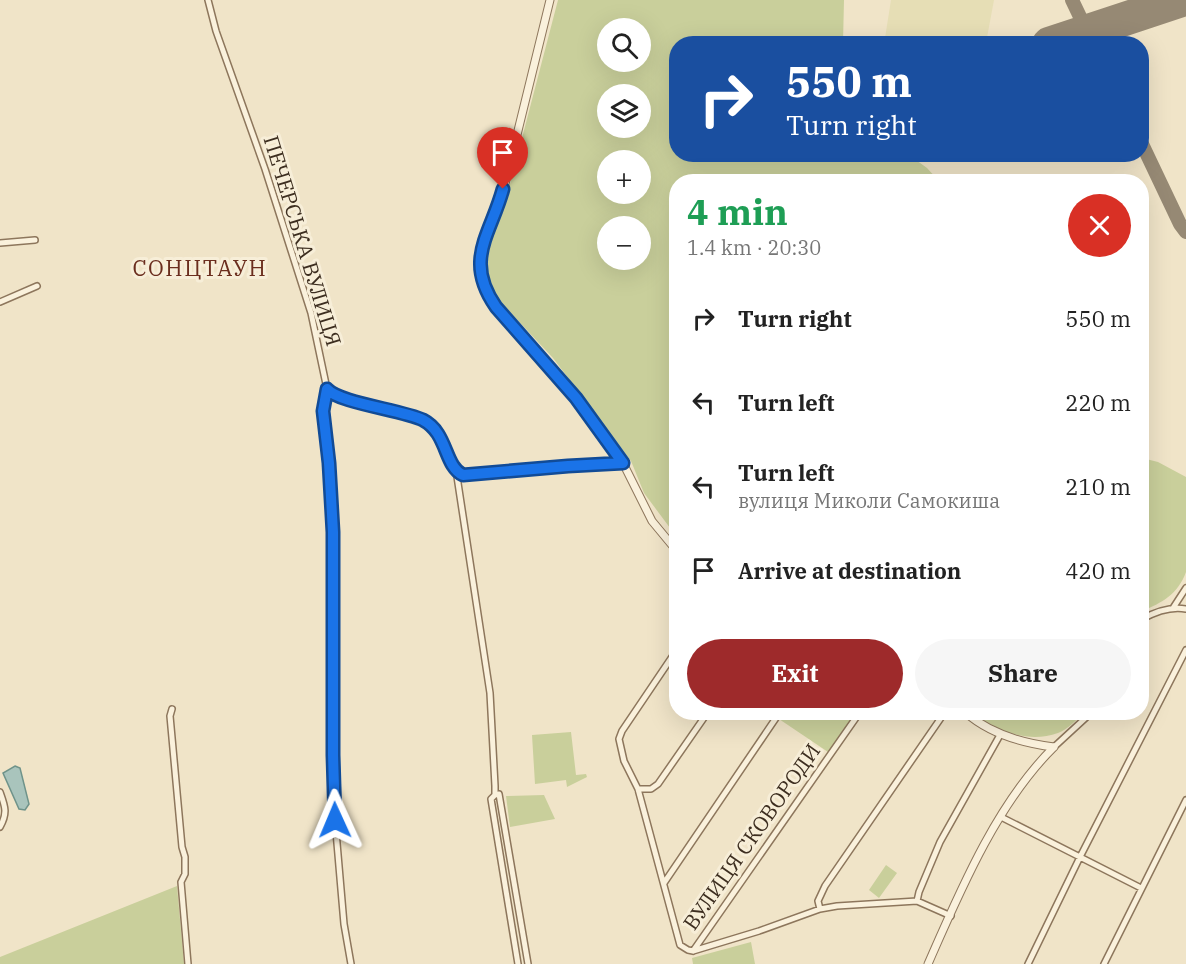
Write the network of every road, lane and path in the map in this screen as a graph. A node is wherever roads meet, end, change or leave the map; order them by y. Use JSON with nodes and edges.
{"nodes":[{"id":1,"x":208,"y":0,"type":"edge"},
{"id":2,"x":550,"y":0,"type":"edge"},
{"id":3,"x":34,"y":240,"type":"dead end"},
{"id":4,"x":0,"y":243,"type":"edge"},
{"id":5,"x":36,"y":286,"type":"dead end"},
{"id":6,"x":0,"y":302,"type":"edge"},
{"id":7,"x":327,"y":389,"type":"junction"},
{"id":8,"x":623,"y":463,"type":"junction"},
{"id":9,"x":456,"y":470,"type":"junction"},
{"id":10,"x":669,"y":542,"type":"edge"},
{"id":11,"x":1186,"y":588,"type":"edge"},
{"id":12,"x":1173,"y":608,"type":"junction"},
{"id":13,"x":1186,"y":609,"type":"edge"},
{"id":14,"x":1149,"y":615,"type":"edge"},
{"id":15,"x":1186,"y":650,"type":"edge"},
{"id":16,"x":669,"y":661,"type":"edge"},
{"id":17,"x":172,"y":709,"type":"dead end"},
{"id":18,"x":702,"y":720,"type":"edge"},
{"id":19,"x":775,"y":720,"type":"edge"},
{"id":20,"x":854,"y":720,"type":"edge"},
{"id":21,"x":939,"y":720,"type":"edge"},
{"id":22,"x":977,"y":720,"type":"edge"},
{"id":23,"x":1083,"y":720,"type":"edge"},
{"id":24,"x":1000,"y":735,"type":"junction"},
{"id":25,"x":1054,"y":747,"type":"junction"},
{"id":26,"x":638,"y":789,"type":"junction"},
{"id":27,"x":0,"y":792,"type":"edge"},
{"id":28,"x":495,"y":795,"type":"junction"},
{"id":29,"x":1186,"y":800,"type":"edge"},
{"id":30,"x":1001,"y":817,"type":"junction"},
{"id":31,"x":0,"y":827,"type":"edge"},
{"id":32,"x":1080,"y":857,"type":"junction"},
{"id":33,"x":664,"y":883,"type":"junction"},
{"id":34,"x":1142,"y":888,"type":"junction"},
{"id":35,"x":917,"y":901,"type":"junction"},
{"id":36,"x":820,"y":909,"type":"junction"},
{"id":37,"x":951,"y":916,"type":"junction"},
{"id":38,"x":693,"y":951,"type":"junction"},
{"id":39,"x":188,"y":964,"type":"edge"},
{"id":40,"x":351,"y":964,"type":"edge"},
{"id":41,"x":518,"y":964,"type":"edge"},
{"id":42,"x":528,"y":964,"type":"edge"},
{"id":43,"x":928,"y":964,"type":"edge"},
{"id":44,"x":1028,"y":964,"type":"edge"},
{"id":45,"x":1104,"y":964,"type":"edge"}],
"edges":[{"from":1,"to":7,"type":"street","name":"ПЕЧЕРСЬКА ВУЛИЦЯ"},
{"from":2,"to":8,"type":"street"},
{"from":3,"to":4,"type":"street"},
{"from":5,"to":6,"type":"street"},
{"from":7,"to":9,"type":"street"},
{"from":7,"to":40,"type":"street","name":"ПЕЧЕРСЬКА ВУЛИЦЯ"},
{"from":8,"to":9,"type":"street"},
{"from":8,"to":10,"type":"street"},
{"from":9,"to":28,"type":"street"},
{"from":11,"to":12,"type":"street"},
{"from":12,"to":13,"type":"street"},
{"from":12,"to":14,"type":"street"},
{"from":15,"to":32,"type":"street"},
{"from":16,"to":26,"type":"street"},
{"from":17,"to":39,"type":"street"},
{"from":18,"to":26,"type":"street"},
{"from":19,"to":33,"type":"street"},
{"from":20,"to":38,"type":"street","name":"ВУЛИЦЯ СКОВОРОДИ"},
{"from":21,"to":36,"type":"street"},
{"from":22,"to":24,"type":"street"},
{"from":23,"to":25,"type":"street"},
{"from":24,"to":25,"type":"street"},
{"from":24,"to":35,"type":"street"},
{"from":25,"to":30,"type":"street"},
{"from":26,"to":33,"type":"street"},
{"from":27,"to":31,"type":"street"},
{"from":28,"to":41,"type":"street"},
{"from":28,"to":42,"type":"street"},
{"from":29,"to":34,"type":"street"},
{"from":30,"to":32,"type":"street"},
{"from":30,"to":37,"type":"street"},
{"from":32,"to":34,"type":"street"},
{"from":32,"to":44,"type":"street"},
{"from":33,"to":38,"type":"street"},
{"from":34,"to":45,"type":"street"},
{"from":35,"to":36,"type":"street"},
{"from":35,"to":37,"type":"street"},
{"from":36,"to":38,"type":"street"},
{"from":37,"to":43,"type":"street"}]}
